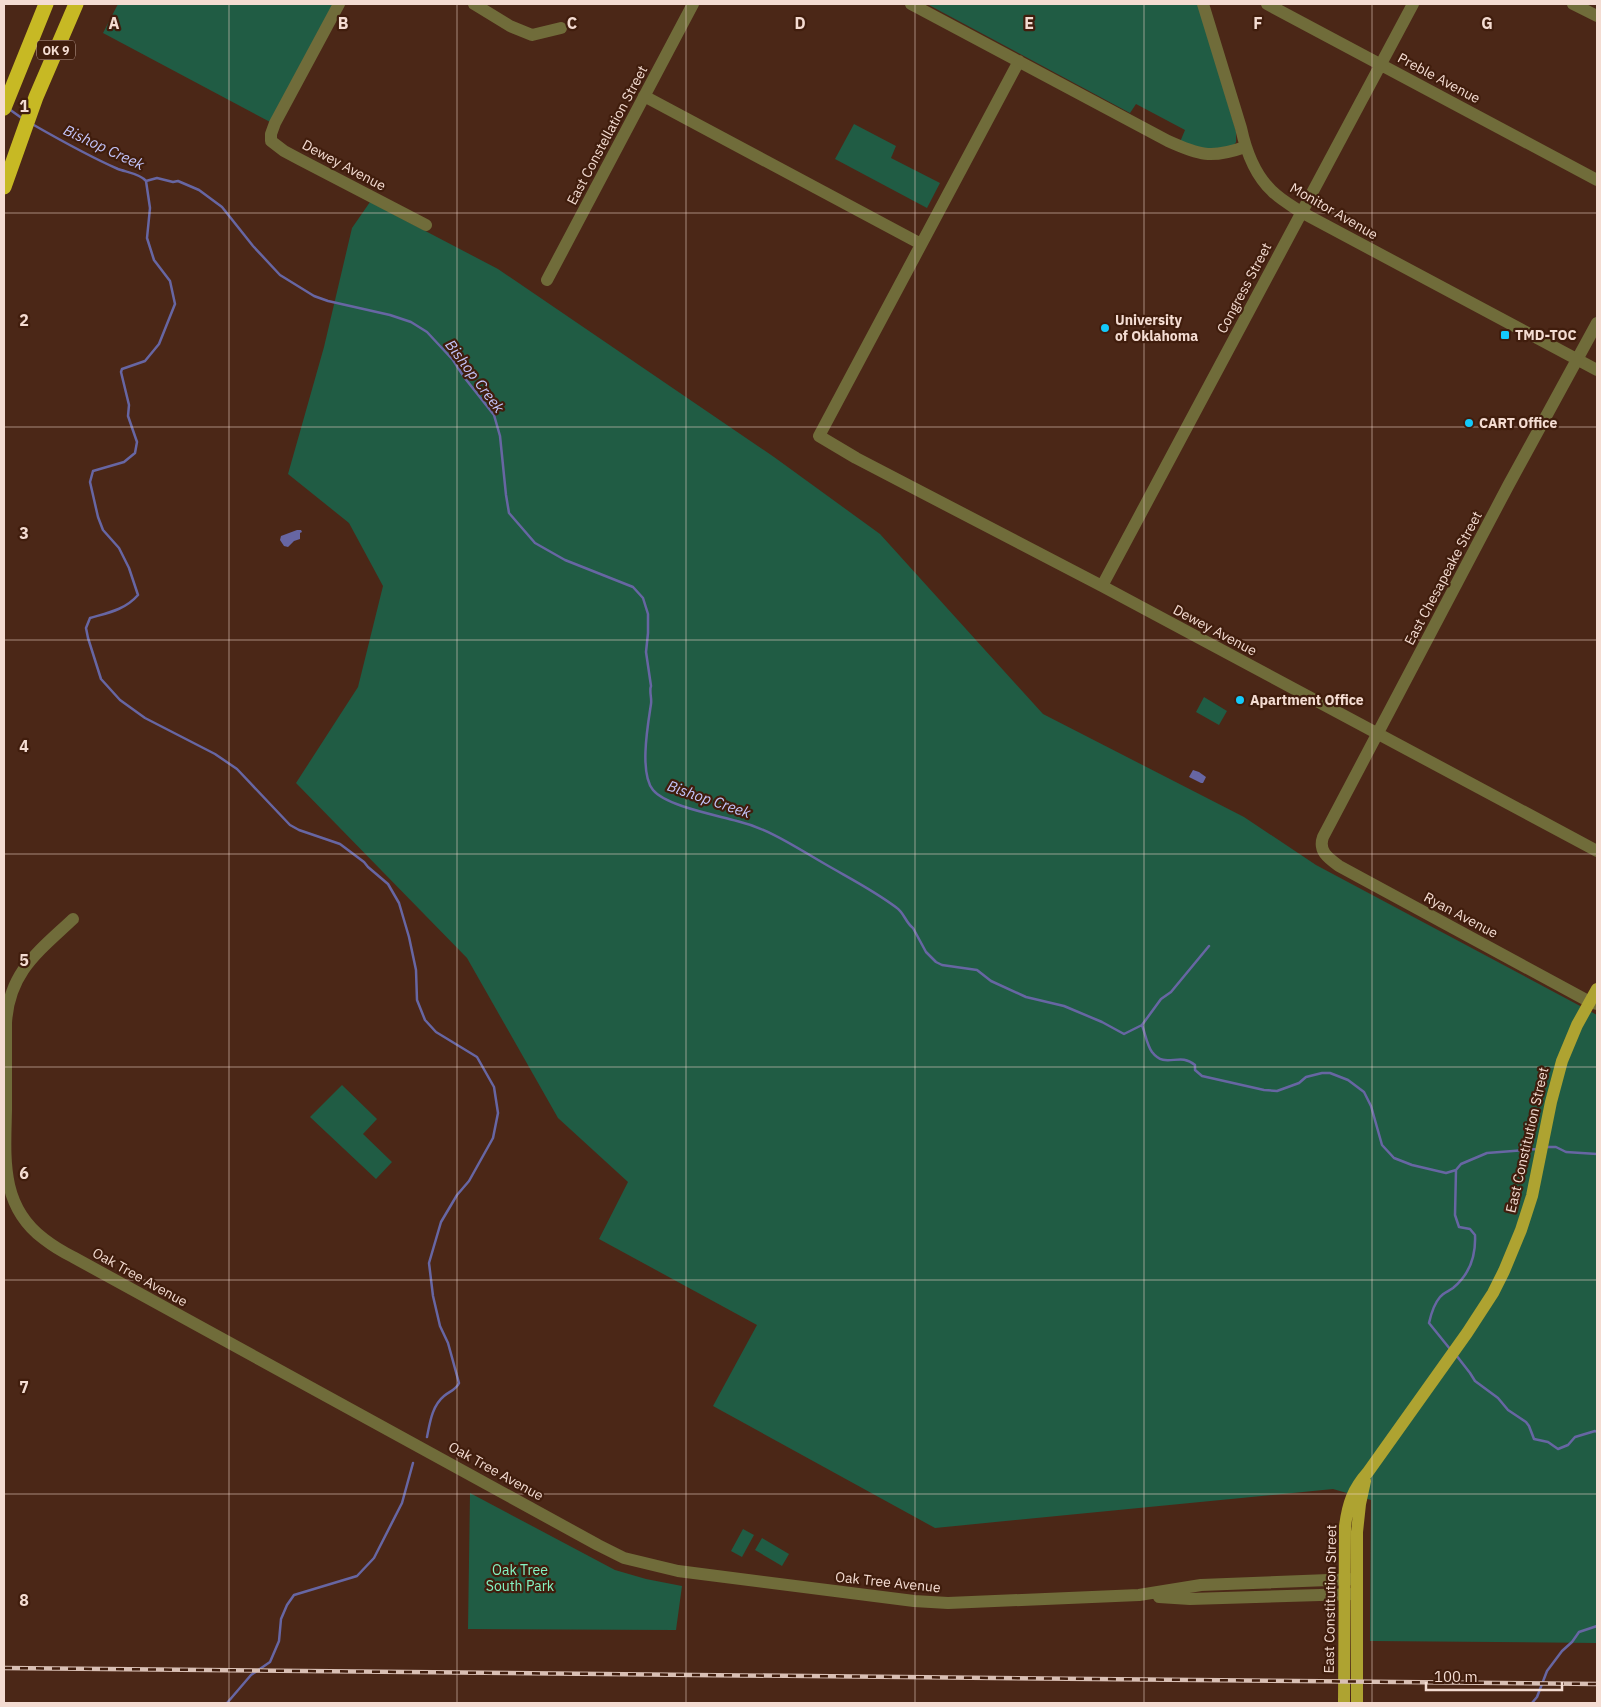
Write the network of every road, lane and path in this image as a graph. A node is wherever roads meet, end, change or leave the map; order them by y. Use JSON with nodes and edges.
{"nodes":[{"id":1,"x":46,"y":4,"type":"edge"},
{"id":2,"x":76,"y":4,"type":"edge"},
{"id":3,"x":339,"y":4,"type":"edge"},
{"id":4,"x":474,"y":4,"type":"edge"},
{"id":5,"x":693,"y":4,"type":"edge"},
{"id":6,"x":911,"y":4,"type":"edge"},
{"id":7,"x":1203,"y":4,"type":"edge"},
{"id":8,"x":1266,"y":4,"type":"edge"},
{"id":9,"x":1413,"y":4,"type":"edge"},
{"id":10,"x":1574,"y":4,"type":"edge"},
{"id":11,"x":1597,"y":16,"type":"edge"},
{"id":12,"x":561,"y":28,"type":"dead end"},
{"id":13,"x":1019,"y":62,"type":"junction"},
{"id":14,"x":1382,"y":65,"type":"junction"},
{"id":15,"x":644,"y":96,"type":"junction"},
{"id":16,"x":4,"y":108,"type":"edge"},
{"id":17,"x":1245,"y":147,"type":"junction"},
{"id":18,"x":1597,"y":180,"type":"edge"},
{"id":19,"x":4,"y":187,"type":"edge"},
{"id":20,"x":1302,"y":212,"type":"junction"},
{"id":21,"x":426,"y":225,"type":"dead end"},
{"id":22,"x":921,"y":244,"type":"junction"},
{"id":23,"x":547,"y":280,"type":"dead end"},
{"id":24,"x":1597,"y":322,"type":"edge"},
{"id":25,"x":1578,"y":360,"type":"junction"},
{"id":26,"x":1597,"y":370,"type":"edge"},
{"id":27,"x":1102,"y":586,"type":"junction"},
{"id":28,"x":1377,"y":734,"type":"junction"},
{"id":29,"x":1322,"y":849,"type":"joint"},
{"id":30,"x":1597,"y":851,"type":"edge"},
{"id":31,"x":73,"y":920,"type":"dead end"},
{"id":32,"x":1597,"y":989,"type":"edge"},
{"id":33,"x":1594,"y":1003,"type":"edge"},
{"id":34,"x":5,"y":1086,"type":"edge"},
{"id":35,"x":1351,"y":1579,"type":"junction"},
{"id":36,"x":1241,"y":1590,"type":"junction"},
{"id":37,"x":1344,"y":1594,"type":"junction"},
{"id":38,"x":1358,"y":1594,"type":"junction"},
{"id":39,"x":1344,"y":1703,"type":"edge"},
{"id":40,"x":1357,"y":1703,"type":"edge"}],
"edges":[{"from":1,"to":16,"type":"highway","number":"OK 9"},
{"from":2,"to":19,"type":"highway","number":"OK 9"},
{"from":3,"to":21,"type":"street","name":"Dewey Avenue"},
{"from":4,"to":12,"type":"street"},
{"from":5,"to":15,"type":"street","name":"East Constellation Street"},
{"from":6,"to":13,"type":"street"},
{"from":7,"to":17,"type":"street","name":"Monitor Avenue"},
{"from":8,"to":14,"type":"street","name":"Preble Avenue"},
{"from":9,"to":14,"type":"street","name":"Congress Street"},
{"from":10,"to":11,"type":"street"},
{"from":13,"to":17,"type":"street"},
{"from":13,"to":22,"type":"street"},
{"from":14,"to":18,"type":"street","name":"Preble Avenue"},
{"from":14,"to":20,"type":"street","name":"Congress Street"},
{"from":15,"to":22,"type":"street"},
{"from":15,"to":23,"type":"street","name":"East Constellation Street"},
{"from":17,"to":20,"type":"street","name":"Monitor Avenue"},
{"from":20,"to":25,"type":"street","name":"Monitor Avenue"},
{"from":20,"to":27,"type":"street","name":"Congress Street"},
{"from":22,"to":27,"type":"street","name":"Dewey Avenue"},
{"from":24,"to":25,"type":"street","name":"East Chesapeake Street"},
{"from":25,"to":26,"type":"street","name":"Monitor Avenue"},
{"from":25,"to":28,"type":"street","name":"East Chesapeake Street"},
{"from":27,"to":28,"type":"street","name":"Dewey Avenue"},
{"from":28,"to":29,"type":"street","name":"East Chesapeake Street"},
{"from":28,"to":30,"type":"street","name":"Dewey Avenue"},
{"from":29,"to":33,"type":"street","name":"Ryan Avenue"},
{"from":31,"to":34,"type":"street","name":"Oak Tree Avenue"},
{"from":32,"to":33,"type":"main road","name":"East Constitution Street"},
{"from":33,"to":35,"type":"main road","name":"East Constitution Street"},
{"from":34,"to":36,"type":"street","name":"Oak Tree Avenue"},
{"from":35,"to":36,"type":"street","name":"Oak Tree Avenue"},
{"from":35,"to":37,"type":"main road","name":"East Constitution Street"},
{"from":35,"to":38,"type":"main road","name":"East Constitution Street"},
{"from":36,"to":37,"type":"street","name":"Oak Tree Avenue"},
{"from":37,"to":38,"type":"street","name":"Oak Tree Avenue"},
{"from":37,"to":39,"type":"main road","name":"East Constitution Street"},
{"from":38,"to":40,"type":"main road","name":"East Constitution Street"}]}
